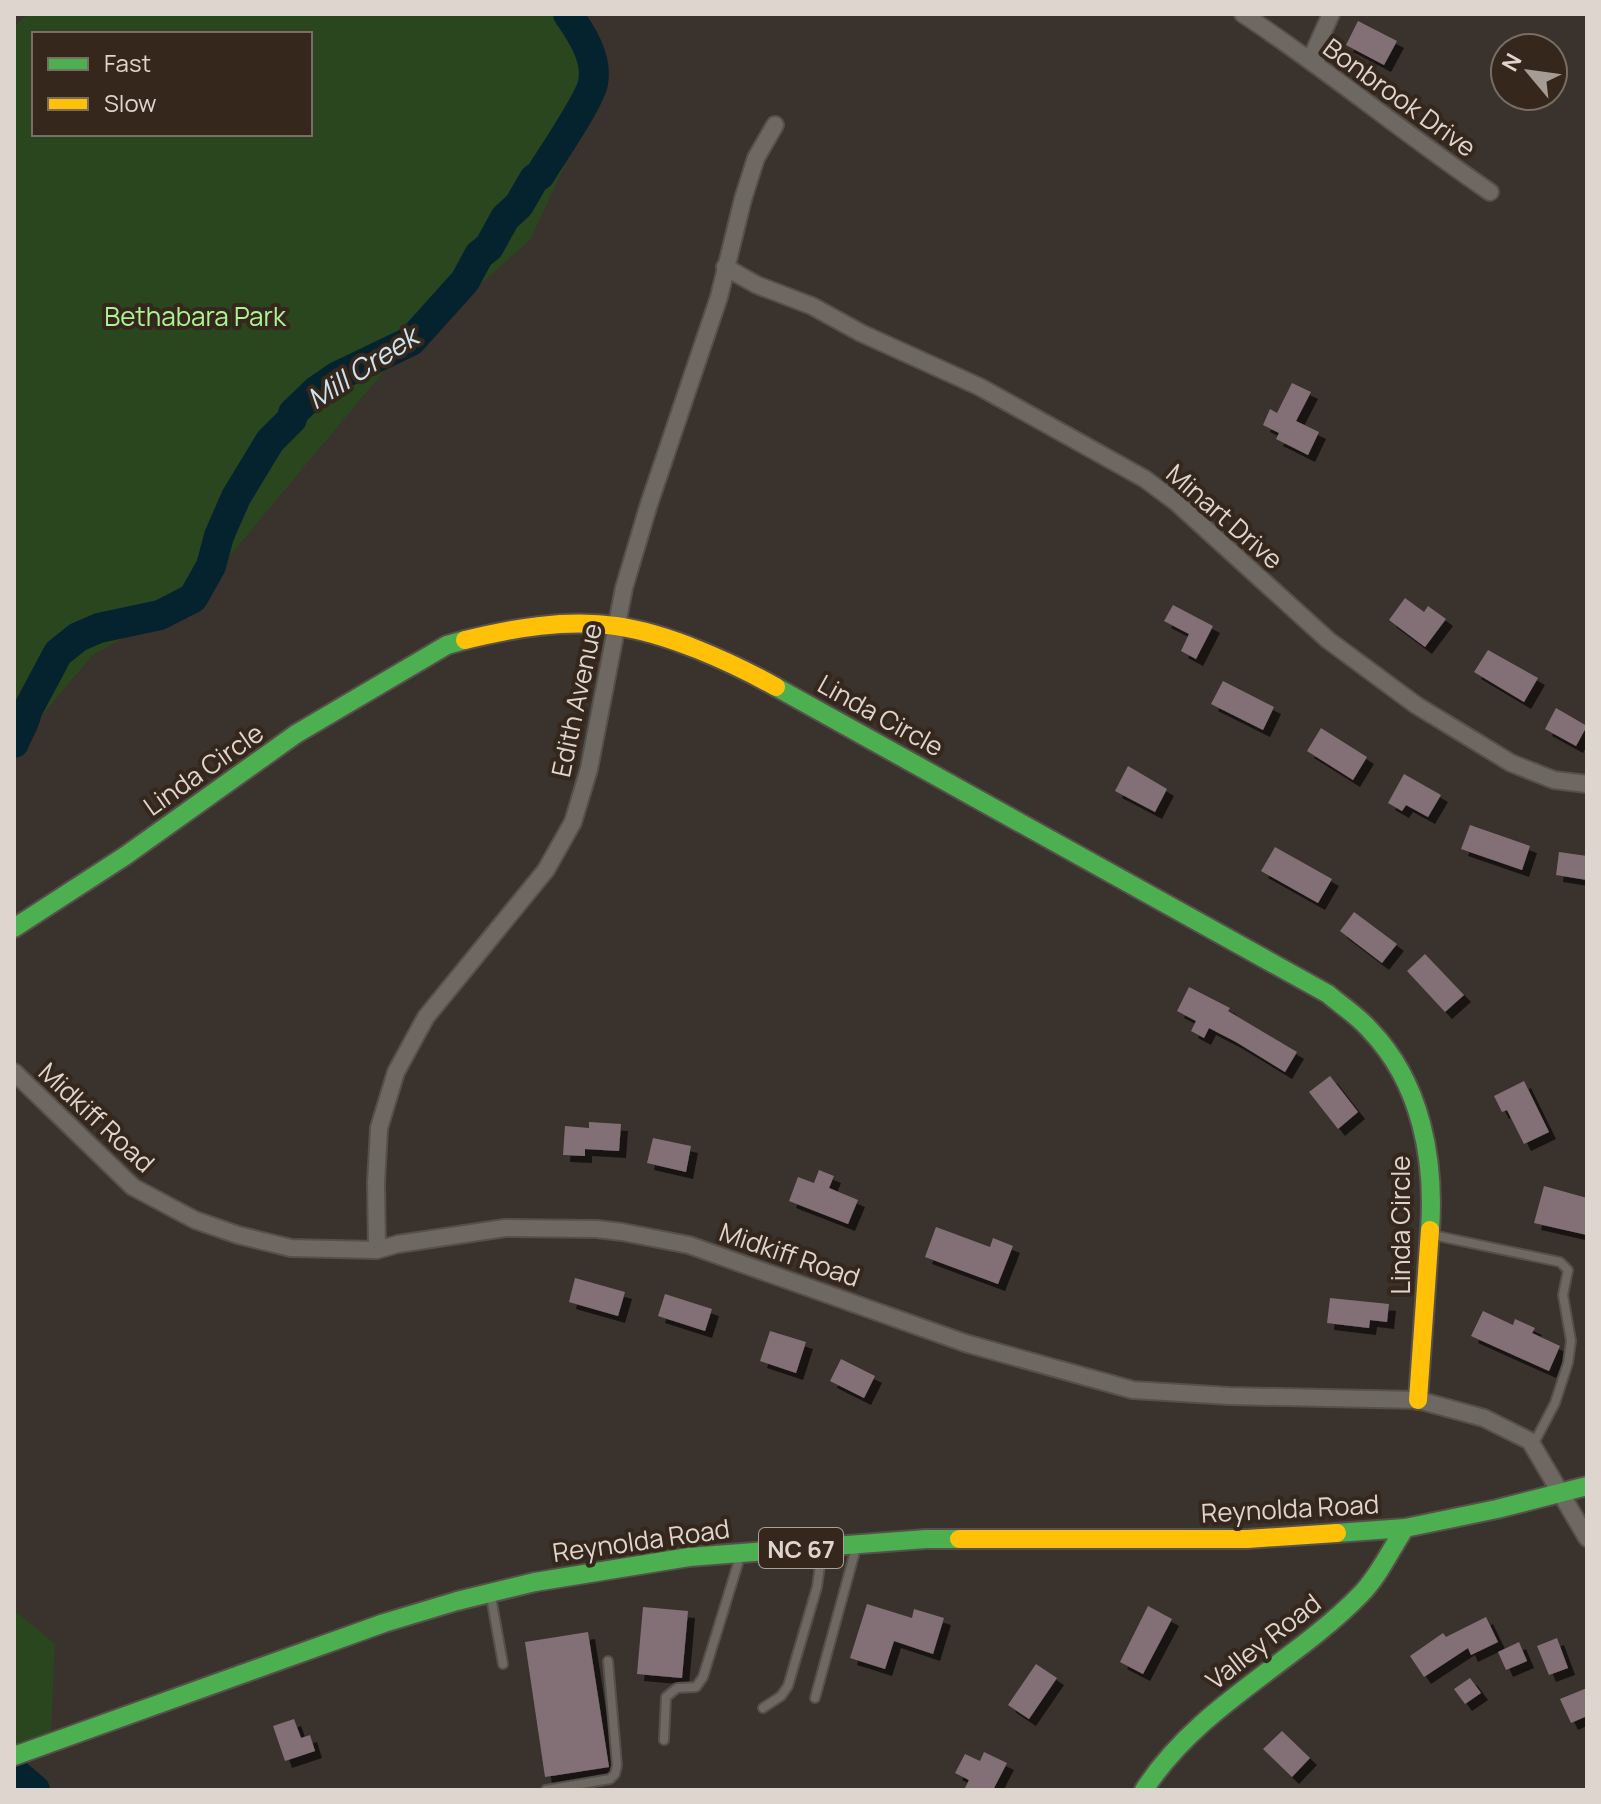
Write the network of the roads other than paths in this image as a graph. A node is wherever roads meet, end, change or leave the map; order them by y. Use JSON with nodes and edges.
{"nodes":[{"id":1,"x":1243,"y":14,"type":"edge"},
{"id":2,"x":1331,"y":14,"type":"edge"},
{"id":3,"x":1317,"y":64,"type":"junction"},
{"id":4,"x":775,"y":125,"type":"dead end"},
{"id":5,"x":1490,"y":192,"type":"dead end"},
{"id":6,"x":725,"y":267,"type":"junction"},
{"id":7,"x":616,"y":626,"type":"junction"},
{"id":8,"x":1587,"y":784,"type":"edge"},
{"id":9,"x":14,"y":928,"type":"edge"},
{"id":10,"x":14,"y":1072,"type":"edge"},
{"id":11,"x":1431,"y":1234,"type":"junction"},
{"id":12,"x":377,"y":1250,"type":"junction"},
{"id":13,"x":1418,"y":1400,"type":"junction"},
{"id":14,"x":1533,"y":1446,"type":"junction"},
{"id":15,"x":1587,"y":1486,"type":"edge"},
{"id":16,"x":1562,"y":1493,"type":"junction"},
{"id":17,"x":1405,"y":1528,"type":"junction"},
{"id":18,"x":1587,"y":1538,"type":"edge"},
{"id":19,"x":856,"y":1545,"type":"junction"},
{"id":20,"x":823,"y":1547,"type":"junction"},
{"id":21,"x":741,"y":1553,"type":"junction"},
{"id":22,"x":490,"y":1593,"type":"junction"},
{"id":23,"x":608,"y":1661,"type":"dead end"},
{"id":24,"x":503,"y":1664,"type":"dead end"},
{"id":25,"x":815,"y":1698,"type":"dead end"},
{"id":26,"x":763,"y":1708,"type":"dead end"},
{"id":27,"x":664,"y":1740,"type":"dead end"},
{"id":28,"x":14,"y":1756,"type":"edge"},
{"id":29,"x":546,"y":1790,"type":"edge"},
{"id":30,"x":1144,"y":1790,"type":"edge"}],
"edges":[{"from":1,"to":3,"type":"street","name":"Bonbrook Drive"},
{"from":2,"to":3,"type":"street"},
{"from":3,"to":5,"type":"street","name":"Bonbrook Drive"},
{"from":4,"to":6,"type":"street","name":"Edith Avenue"},
{"from":6,"to":7,"type":"street","name":"Edith Avenue"},
{"from":6,"to":8,"type":"street","name":"Minart Drive"},
{"from":7,"to":9,"type":"street","name":"Linda Circle"},
{"from":7,"to":11,"type":"street","name":"Linda Circle"},
{"from":7,"to":12,"type":"street","name":"Edith Avenue"},
{"from":10,"to":12,"type":"street","name":"Midkiff Road"},
{"from":11,"to":13,"type":"street","name":"Linda Circle"},
{"from":11,"to":14,"type":"lane"},
{"from":12,"to":13,"type":"street","name":"Midkiff Road"},
{"from":13,"to":14,"type":"street","name":"Midkiff Road"},
{"from":14,"to":16,"type":"street","name":"Midkiff Road"},
{"from":15,"to":16,"type":"street","name":"Reynolda Road","number":"NC 67"},
{"from":16,"to":17,"type":"street","name":"Reynolda Road","number":"NC 67"},
{"from":16,"to":18,"type":"street","name":"Midkiff Road"},
{"from":17,"to":19,"type":"street","name":"Reynolda Road","number":"NC 67"},
{"from":17,"to":30,"type":"street","name":"Valley Road"},
{"from":19,"to":20,"type":"street","name":"Reynolda Road","number":"NC 67"},
{"from":19,"to":25,"type":"lane"},
{"from":20,"to":21,"type":"street","name":"Reynolda Road","number":"NC 67"},
{"from":20,"to":26,"type":"lane"},
{"from":21,"to":22,"type":"street","name":"Reynolda Road","number":"NC 67"},
{"from":21,"to":27,"type":"lane"},
{"from":22,"to":24,"type":"lane"},
{"from":22,"to":28,"type":"street","name":"Reynolda Road","number":"NC 67"},
{"from":23,"to":29,"type":"lane"}]}
